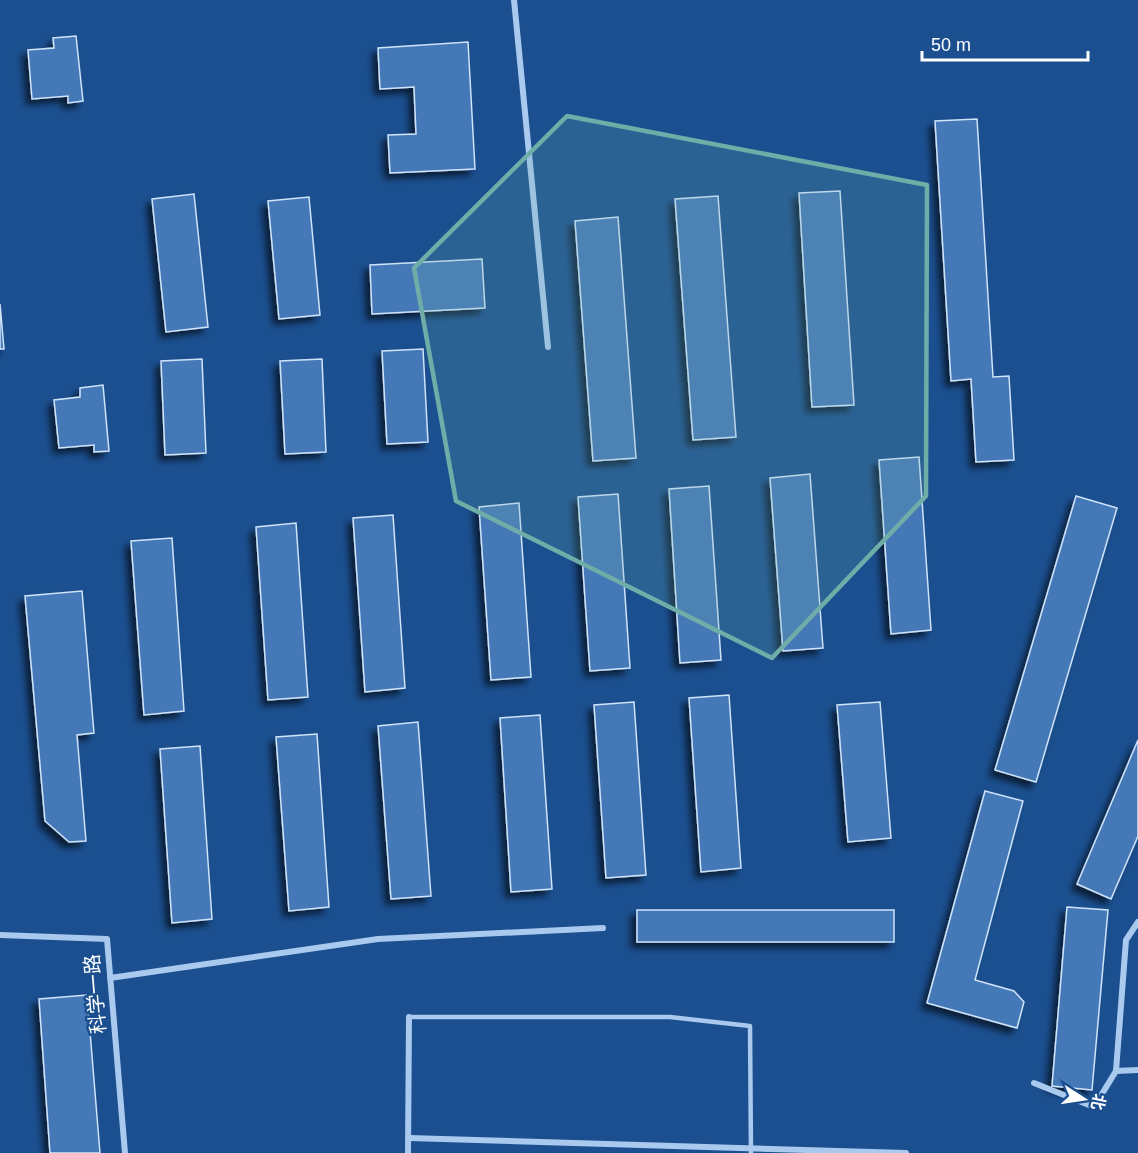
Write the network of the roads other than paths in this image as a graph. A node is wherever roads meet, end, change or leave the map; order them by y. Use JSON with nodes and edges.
{"nodes":[{"id":1,"x":514,"y":0,"type":"edge"},
{"id":2,"x":548,"y":347,"type":"dead end"},
{"id":3,"x":1138,"y":922,"type":"edge"},
{"id":4,"x":603,"y":928,"type":"dead end"},
{"id":5,"x":0,"y":935,"type":"edge"},
{"id":6,"x":110,"y":978,"type":"junction"},
{"id":7,"x":409,"y":1017,"type":"joint"},
{"id":8,"x":1138,"y":1070,"type":"edge"},
{"id":9,"x":1116,"y":1071,"type":"junction"},
{"id":10,"x":1034,"y":1083,"type":"dead end"},
{"id":11,"x":409,"y":1138,"type":"junction"},
{"id":12,"x":751,"y":1150,"type":"edge"},
{"id":13,"x":126,"y":1153,"type":"edge"},
{"id":14,"x":408,"y":1153,"type":"edge"},
{"id":15,"x":906,"y":1153,"type":"edge"}],
"edges":[{"from":1,"to":2,"type":"street"},
{"from":3,"to":9,"type":"street"},
{"from":4,"to":6,"type":"street"},
{"from":5,"to":6,"type":"street","name":"科学一路"},
{"from":6,"to":13,"type":"street","name":"科学一路"},
{"from":7,"to":11,"type":"street"},
{"from":7,"to":12,"type":"lane"},
{"from":8,"to":9,"type":"street"},
{"from":9,"to":10,"type":"street"},
{"from":11,"to":12,"type":"street"},
{"from":11,"to":14,"type":"street"},
{"from":12,"to":15,"type":"street"}]}
